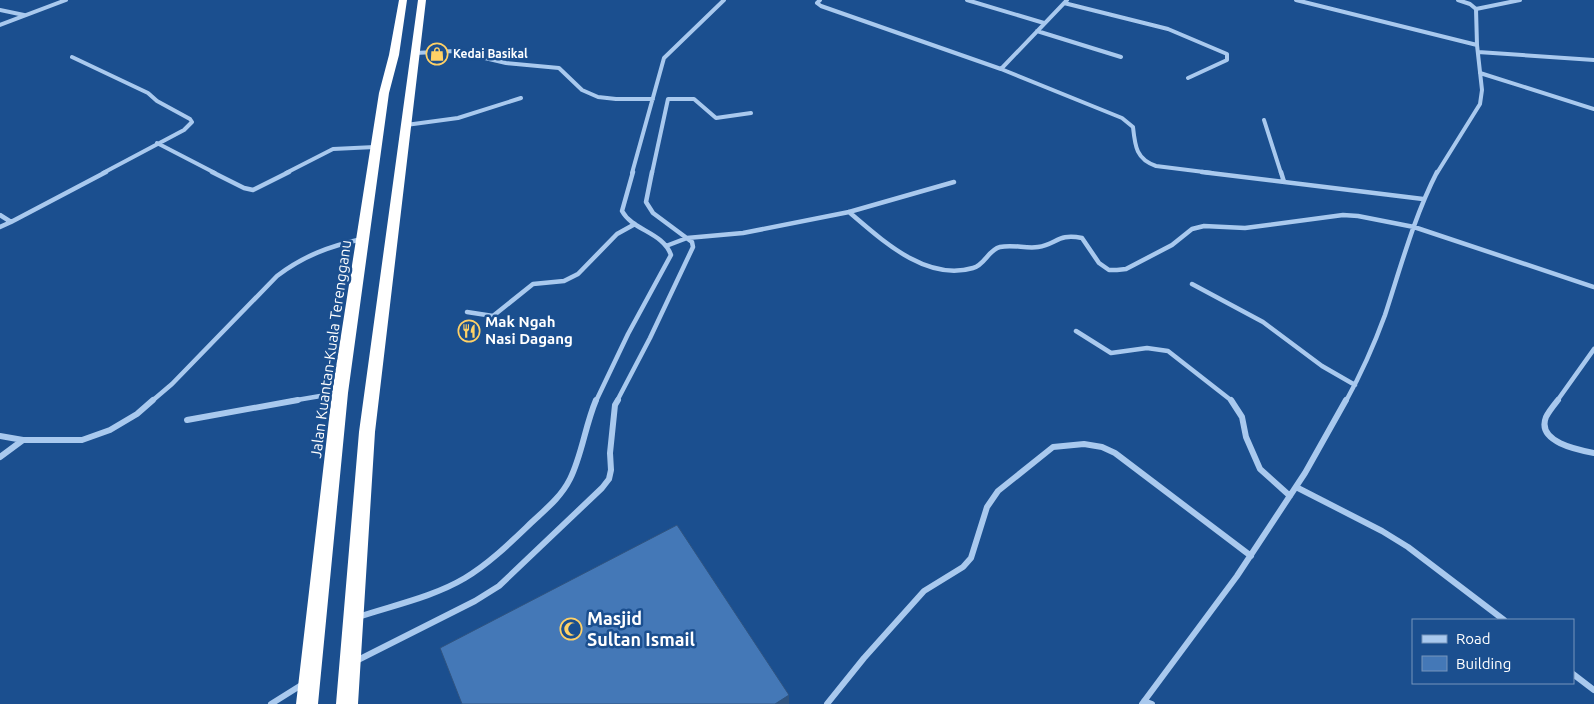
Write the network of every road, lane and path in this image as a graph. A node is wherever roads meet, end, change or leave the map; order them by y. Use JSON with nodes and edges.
{"nodes":[{"id":1,"x":66,"y":0,"type":"edge"},
{"id":2,"x":402,"y":0,"type":"edge"},
{"id":3,"x":422,"y":0,"type":"edge"},
{"id":4,"x":724,"y":0,"type":"edge"},
{"id":5,"x":820,"y":0,"type":"edge"},
{"id":6,"x":967,"y":0,"type":"edge"},
{"id":7,"x":1296,"y":0,"type":"edge"},
{"id":8,"x":1458,"y":0,"type":"edge"},
{"id":9,"x":1520,"y":0,"type":"edge"},
{"id":10,"x":1065,"y":2,"type":"edge"},
{"id":11,"x":1476,"y":9,"type":"junction"},
{"id":12,"x":0,"y":10,"type":"edge"},
{"id":13,"x":24,"y":15,"type":"junction"},
{"id":14,"x":1044,"y":23,"type":"junction"},
{"id":15,"x":1,"y":25,"type":"edge"},
{"id":16,"x":1037,"y":31,"type":"junction"},
{"id":17,"x":1477,"y":45,"type":"junction"},
{"id":18,"x":1478,"y":52,"type":"junction"},
{"id":19,"x":415,"y":53,"type":"junction"},
{"id":20,"x":72,"y":57,"type":"dead end"},
{"id":21,"x":1121,"y":57,"type":"dead end"},
{"id":22,"x":1594,"y":60,"type":"edge"},
{"id":23,"x":1001,"y":69,"type":"junction"},
{"id":24,"x":1480,"y":73,"type":"junction"},
{"id":25,"x":1188,"y":78,"type":"dead end"},
{"id":26,"x":522,"y":98,"type":"dead end"},
{"id":27,"x":653,"y":99,"type":"junction"},
{"id":28,"x":1594,"y":109,"type":"edge"},
{"id":29,"x":751,"y":113,"type":"dead end"},
{"id":30,"x":1264,"y":120,"type":"dead end"},
{"id":31,"x":405,"y":125,"type":"junction"},
{"id":32,"x":157,"y":143,"type":"junction"},
{"id":33,"x":386,"y":154,"type":"junction"},
{"id":34,"x":954,"y":182,"type":"dead end"},
{"id":35,"x":1284,"y":182,"type":"junction"},
{"id":36,"x":1423,"y":199,"type":"junction"},
{"id":37,"x":850,"y":212,"type":"junction"},
{"id":38,"x":0,"y":215,"type":"edge"},
{"id":39,"x":11,"y":222,"type":"junction"},
{"id":40,"x":635,"y":224,"type":"junction"},
{"id":41,"x":1414,"y":227,"type":"junction"},
{"id":42,"x":0,"y":228,"type":"edge"},
{"id":43,"x":687,"y":238,"type":"junction"},
{"id":44,"x":363,"y":239,"type":"junction"},
{"id":45,"x":666,"y":246,"type":"junction"},
{"id":46,"x":1192,"y":284,"type":"dead end"},
{"id":47,"x":1594,"y":287,"type":"edge"},
{"id":48,"x":467,"y":312,"type":"dead end"},
{"id":49,"x":1076,"y":331,"type":"dead end"},
{"id":50,"x":1594,"y":349,"type":"edge"},
{"id":51,"x":1355,"y":385,"type":"junction"},
{"id":52,"x":340,"y":393,"type":"junction"},
{"id":53,"x":187,"y":420,"type":"dead end"},
{"id":54,"x":0,"y":436,"type":"edge"},
{"id":55,"x":23,"y":440,"type":"junction"},
{"id":56,"x":1594,"y":453,"type":"edge"},
{"id":57,"x":0,"y":456,"type":"edge"},
{"id":58,"x":1298,"y":484,"type":"junction"},
{"id":59,"x":1290,"y":496,"type":"junction"},
{"id":60,"x":1251,"y":556,"type":"junction"},
{"id":61,"x":353,"y":619,"type":"junction"},
{"id":62,"x":1503,"y":619,"type":"edge"},
{"id":63,"x":350,"y":663,"type":"junction"},
{"id":64,"x":1574,"y":675,"type":"edge"},
{"id":65,"x":309,"y":679,"type":"junction"},
{"id":66,"x":1594,"y":690,"type":"edge"},
{"id":67,"x":1143,"y":702,"type":"edge"},
{"id":68,"x":271,"y":704,"type":"edge"},
{"id":69,"x":307,"y":704,"type":"edge"},
{"id":70,"x":347,"y":704,"type":"edge"},
{"id":71,"x":827,"y":704,"type":"edge"},
{"id":72,"x":1152,"y":704,"type":"edge"}],
"edges":[{"from":1,"to":13,"type":"street"},
{"from":2,"to":33,"type":"highway","name":"Jalan Kuantan-Kuala Terengganu"},
{"from":3,"to":19,"type":"highway","name":"Jalan Kuantan-Kuala Terengganu"},
{"from":4,"to":27,"type":"street"},
{"from":5,"to":23,"type":"street"},
{"from":6,"to":14,"type":"street"},
{"from":7,"to":17,"type":"street"},
{"from":8,"to":11,"type":"street"},
{"from":9,"to":11,"type":"street"},
{"from":10,"to":14,"type":"street"},
{"from":10,"to":25,"type":"street"},
{"from":11,"to":17,"type":"street"},
{"from":12,"to":13,"type":"street"},
{"from":13,"to":15,"type":"street"},
{"from":14,"to":16,"type":"street"},
{"from":16,"to":21,"type":"street"},
{"from":16,"to":23,"type":"street"},
{"from":17,"to":18,"type":"street"},
{"from":18,"to":22,"type":"street"},
{"from":18,"to":24,"type":"street"},
{"from":19,"to":27,"type":"street"},
{"from":19,"to":31,"type":"highway","name":"Jalan Kuantan-Kuala Terengganu"},
{"from":20,"to":32,"type":"street"},
{"from":23,"to":35,"type":"street"},
{"from":24,"to":28,"type":"street"},
{"from":24,"to":36,"type":"street"},
{"from":26,"to":31,"type":"street"},
{"from":27,"to":40,"type":"street"},
{"from":29,"to":43,"type":"street"},
{"from":30,"to":35,"type":"street"},
{"from":31,"to":33,"type":"highway","name":"Jalan Kuantan-Kuala Terengganu"},
{"from":32,"to":33,"type":"street"},
{"from":32,"to":39,"type":"street"},
{"from":33,"to":44,"type":"highway","name":"Jalan Kuantan-Kuala Terengganu"},
{"from":33,"to":61,"type":"highway","name":"Jalan Kuantan-Kuala Terengganu"},
{"from":34,"to":37,"type":"street"},
{"from":35,"to":36,"type":"street"},
{"from":36,"to":41,"type":"street"},
{"from":37,"to":41,"type":"street"},
{"from":37,"to":43,"type":"street"},
{"from":38,"to":39,"type":"street"},
{"from":39,"to":42,"type":"street"},
{"from":40,"to":45,"type":"street"},
{"from":40,"to":48,"type":"street"},
{"from":41,"to":47,"type":"street"},
{"from":41,"to":51,"type":"street"},
{"from":43,"to":45,"type":"street"},
{"from":43,"to":63,"type":"street"},
{"from":44,"to":52,"type":"highway","name":"Jalan Kuantan-Kuala Terengganu"},
{"from":44,"to":55,"type":"street"},
{"from":45,"to":61,"type":"street"},
{"from":46,"to":51,"type":"street"},
{"from":49,"to":59,"type":"street"},
{"from":50,"to":56,"type":"street"},
{"from":51,"to":58,"type":"street"},
{"from":52,"to":53,"type":"street"},
{"from":52,"to":65,"type":"highway","name":"Jalan Kuantan-Kuala Terengganu"},
{"from":54,"to":55,"type":"street"},
{"from":55,"to":57,"type":"street"},
{"from":58,"to":59,"type":"street"},
{"from":58,"to":62,"type":"street"},
{"from":59,"to":60,"type":"street"},
{"from":60,"to":67,"type":"street"},
{"from":60,"to":71,"type":"street"},
{"from":61,"to":63,"type":"highway","name":"Jalan Kuantan-Kuala Terengganu"},
{"from":63,"to":70,"type":"highway","name":"Jalan Kuantan-Kuala Terengganu"},
{"from":64,"to":66,"type":"street"},
{"from":65,"to":68,"type":"street"},
{"from":65,"to":69,"type":"highway","name":"Jalan Kuantan-Kuala Terengganu"},
{"from":67,"to":72,"type":"street"}]}
